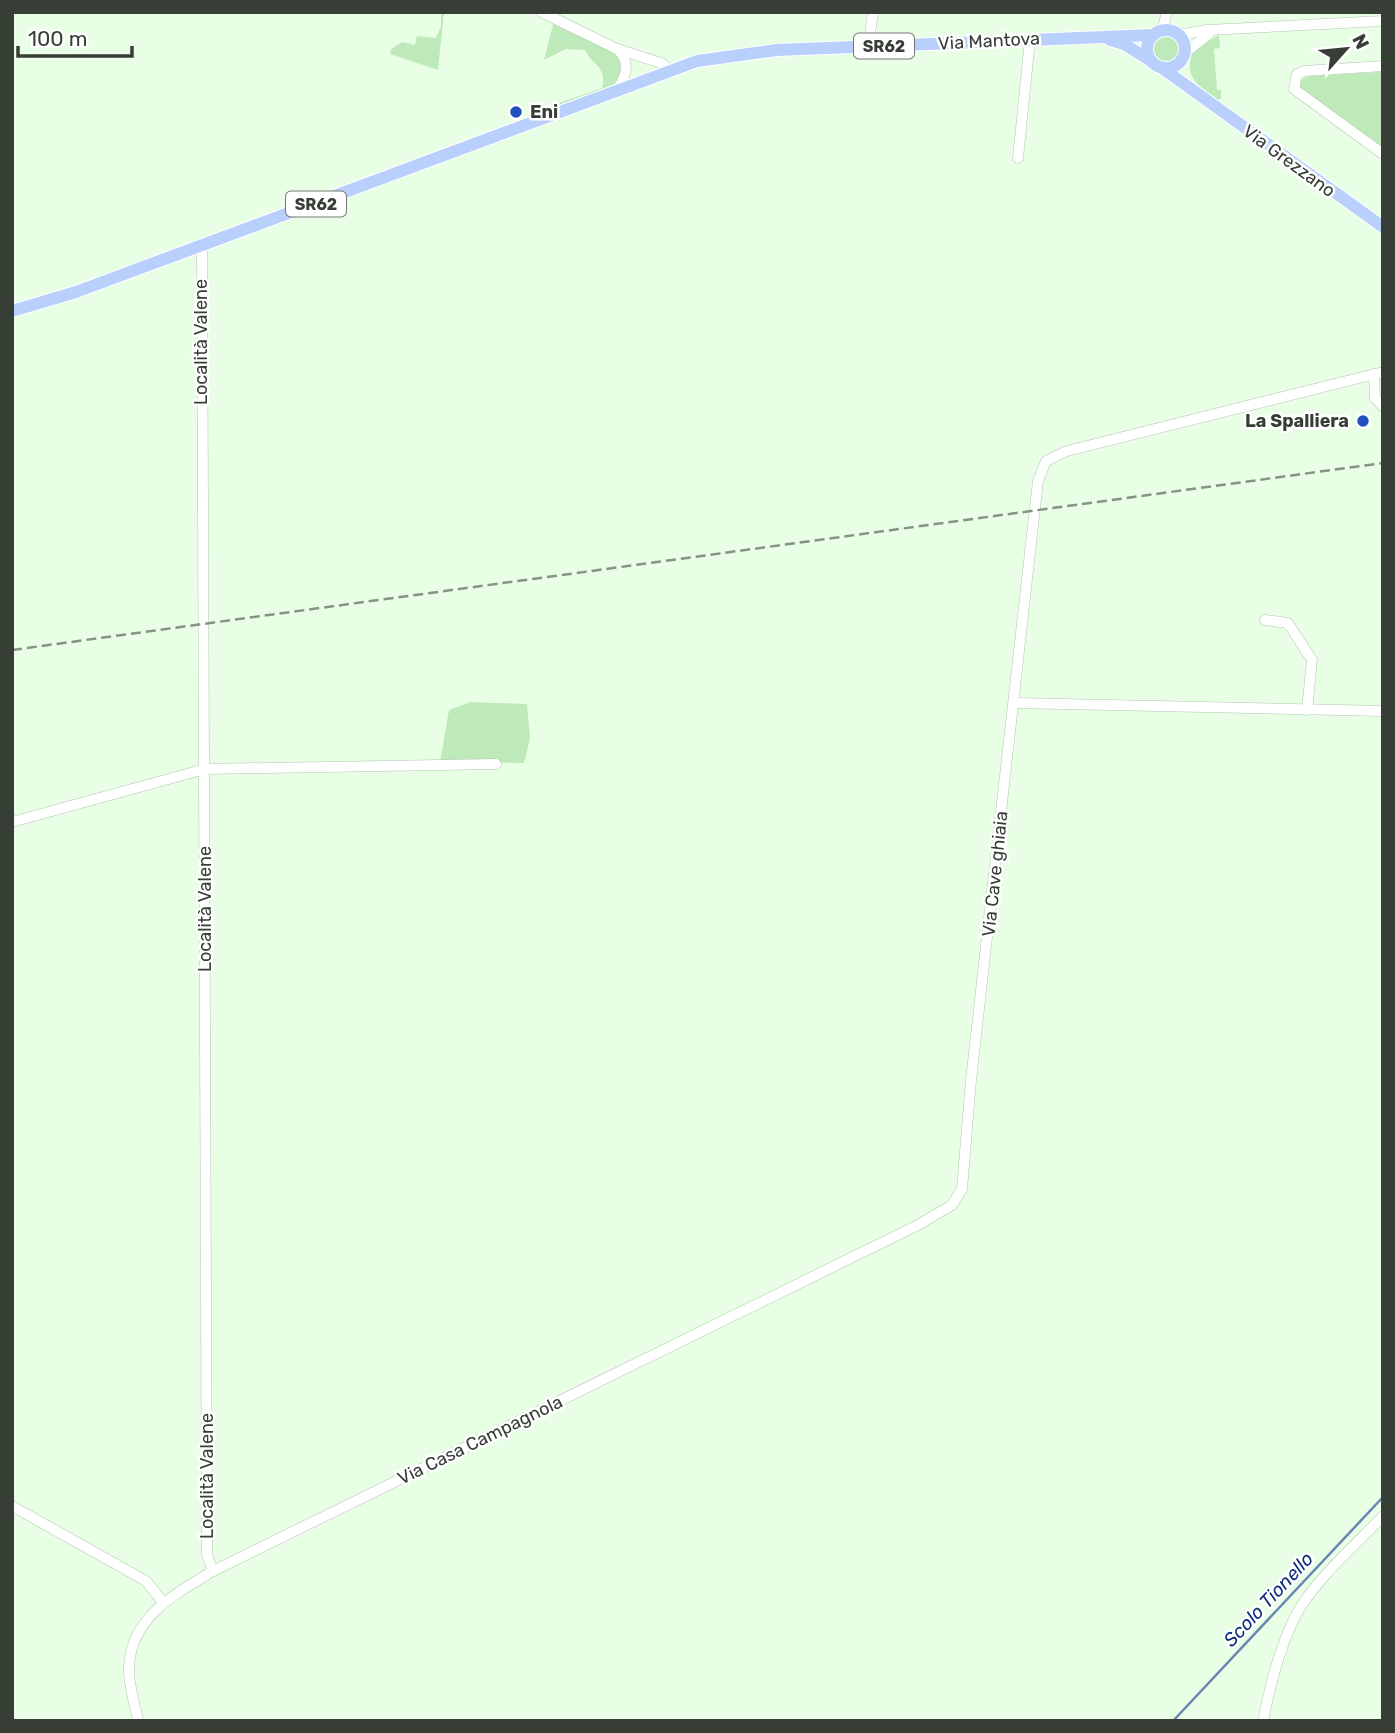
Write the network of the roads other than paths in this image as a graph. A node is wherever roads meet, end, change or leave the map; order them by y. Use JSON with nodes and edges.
{"nodes":[{"id":1,"x":541,"y":12,"type":"edge"},
{"id":2,"x":873,"y":12,"type":"edge"},
{"id":3,"x":1167,"y":15,"type":"edge"},
{"id":4,"x":1352,"y":17,"type":"edge"},
{"id":5,"x":1383,"y":21,"type":"edge"},
{"id":6,"x":1216,"y":31,"type":"junction"},
{"id":7,"x":1155,"y":34,"type":"junction"},
{"id":8,"x":1177,"y":34,"type":"junction"},
{"id":9,"x":1100,"y":37,"type":"junction"},
{"id":10,"x":1030,"y":39,"type":"junction"},
{"id":11,"x":868,"y":47,"type":"junction"},
{"id":12,"x":617,"y":49,"type":"junction"},
{"id":13,"x":1184,"y":56,"type":"junction"},
{"id":14,"x":1156,"y":64,"type":"junction"},
{"id":15,"x":1383,"y":66,"type":"edge"},
{"id":16,"x":669,"y":69,"type":"junction"},
{"id":17,"x":617,"y":90,"type":"junction"},
{"id":18,"x":1196,"y":93,"type":"junction"},
{"id":19,"x":1383,"y":154,"type":"edge"},
{"id":20,"x":1018,"y":158,"type":"dead end"},
{"id":21,"x":1383,"y":227,"type":"edge"},
{"id":22,"x":202,"y":246,"type":"junction"},
{"id":23,"x":12,"y":311,"type":"edge"},
{"id":24,"x":1378,"y":373,"type":"edge"},
{"id":25,"x":1383,"y":407,"type":"edge"},
{"id":26,"x":1265,"y":620,"type":"dead end"},
{"id":27,"x":1014,"y":703,"type":"junction"},
{"id":28,"x":1307,"y":710,"type":"junction"},
{"id":29,"x":1383,"y":711,"type":"edge"},
{"id":30,"x":496,"y":764,"type":"dead end"},
{"id":31,"x":205,"y":769,"type":"junction"},
{"id":32,"x":12,"y":822,"type":"edge"},
{"id":33,"x":918,"y":1225,"type":"joint"},
{"id":34,"x":12,"y":1506,"type":"edge"},
{"id":35,"x":1383,"y":1516,"type":"edge"},
{"id":36,"x":214,"y":1571,"type":"junction"},
{"id":37,"x":163,"y":1602,"type":"junction"},
{"id":38,"x":138,"y":1721,"type":"edge"},
{"id":39,"x":1263,"y":1721,"type":"edge"}],
"edges":[{"from":1,"to":12,"type":"street"},
{"from":2,"to":11,"type":"street"},
{"from":3,"to":7,"type":"street"},
{"from":3,"to":8,"type":"street"},
{"from":4,"to":5,"type":"street"},
{"from":4,"to":6,"type":"street"},
{"from":6,"to":8,"type":"street"},
{"from":6,"to":13,"type":"street"},
{"from":7,"to":8,"type":"main road"},
{"from":7,"to":9,"type":"main road","name":"Via Mantova","number":"SR62"},
{"from":7,"to":14,"type":"main road"},
{"from":8,"to":13,"type":"main road"},
{"from":9,"to":10,"type":"main road","name":"Via Mantova","number":"SR62"},
{"from":9,"to":14,"type":"main road","name":"Via Mantova","number":"SR62"},
{"from":10,"to":11,"type":"main road","name":"Via Mantova","number":"SR62"},
{"from":10,"to":20,"type":"street"},
{"from":11,"to":16,"type":"main road","name":"Via Mantova","number":"SR62"},
{"from":12,"to":16,"type":"street"},
{"from":12,"to":17,"type":"street"},
{"from":13,"to":14,"type":"main road"},
{"from":13,"to":18,"type":"main road"},
{"from":14,"to":18,"type":"main road","name":"Via Grezzano"},
{"from":15,"to":19,"type":"street"},
{"from":16,"to":17,"type":"main road","number":"SR62"},
{"from":17,"to":22,"type":"main road","number":"SR62"},
{"from":18,"to":21,"type":"main road","name":"Via Grezzano"},
{"from":22,"to":23,"type":"main road","number":"SR62"},
{"from":22,"to":31,"type":"street","name":"Località Valene"},
{"from":24,"to":25,"type":"street"},
{"from":24,"to":27,"type":"street","name":"Via Cave ghiaia"},
{"from":26,"to":28,"type":"street"},
{"from":27,"to":28,"type":"street"},
{"from":27,"to":33,"type":"street","name":"Via Cave ghiaia"},
{"from":28,"to":29,"type":"street"},
{"from":30,"to":31,"type":"street"},
{"from":31,"to":32,"type":"street"},
{"from":31,"to":36,"type":"street","name":"Località Valene"},
{"from":33,"to":36,"type":"street","name":"Via Casa Campagnola"},
{"from":34,"to":37,"type":"street"},
{"from":35,"to":39,"type":"street"},
{"from":36,"to":37,"type":"street","name":"Via Casa Campagnola"},
{"from":37,"to":38,"type":"street","name":"Via Casa Campagnola"}]}
